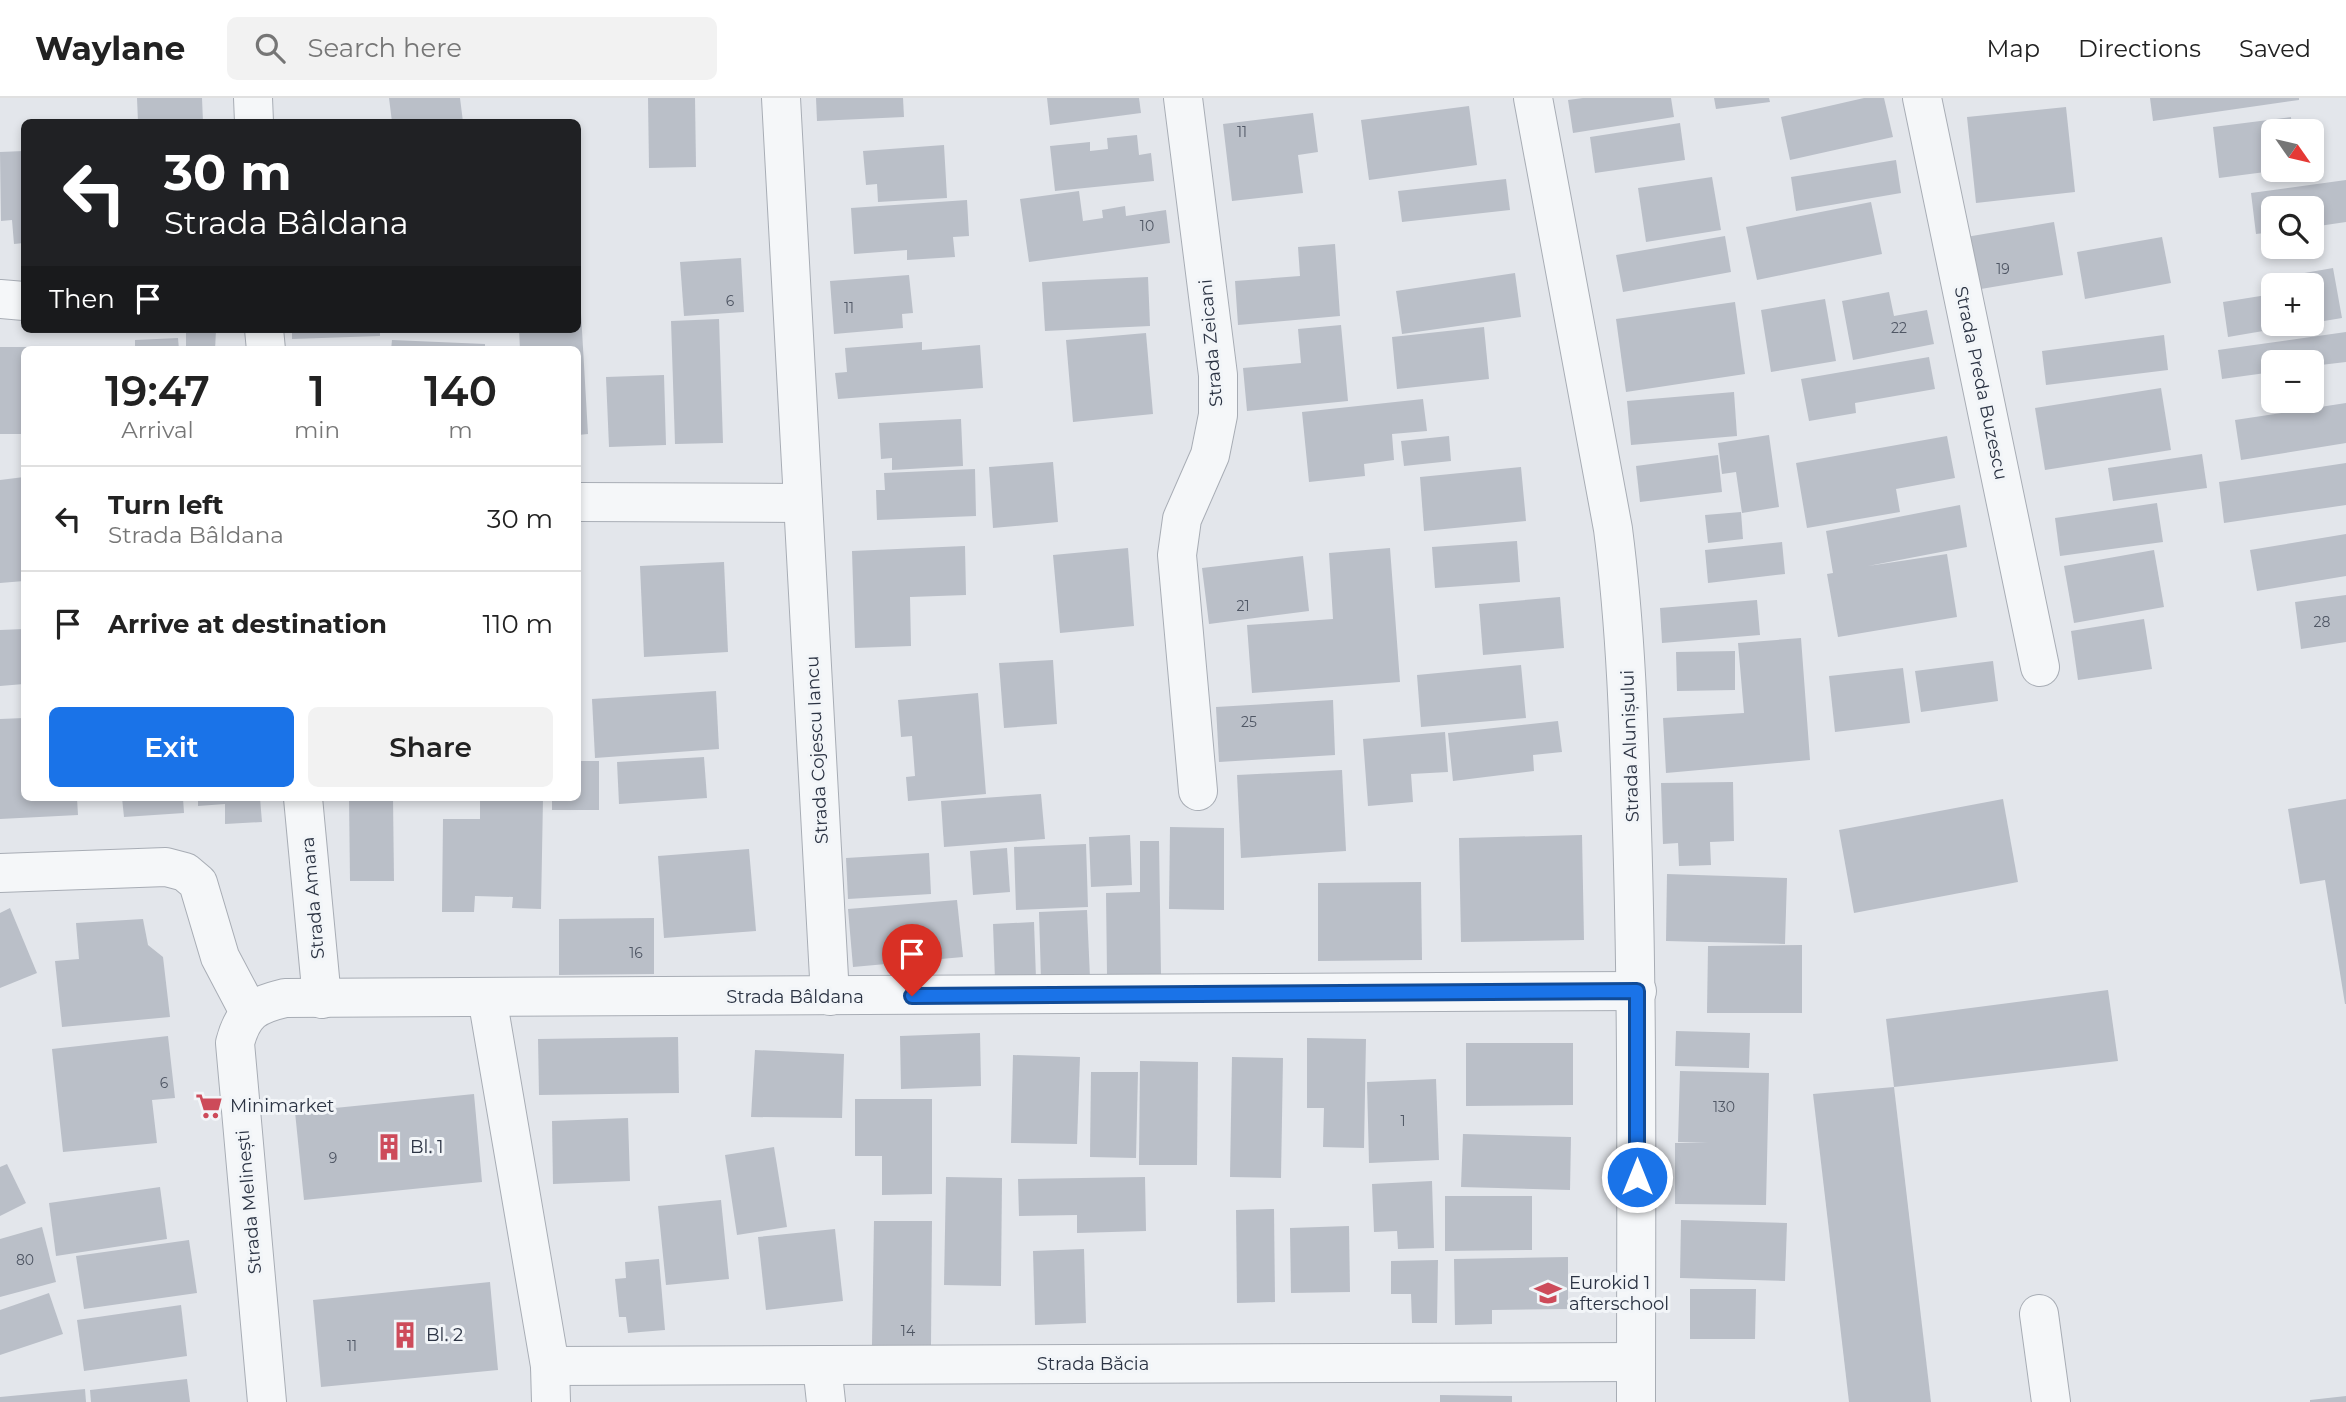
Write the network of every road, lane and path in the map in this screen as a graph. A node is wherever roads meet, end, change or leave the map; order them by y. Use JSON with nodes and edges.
{"nodes":[{"id":1,"x":253,"y":98,"type":"edge"},
{"id":2,"x":781,"y":98,"type":"edge"},
{"id":3,"x":1183,"y":98,"type":"edge"},
{"id":4,"x":1533,"y":98,"type":"edge"},
{"id":5,"x":1922,"y":98,"type":"edge"},
{"id":6,"x":254,"y":119,"type":"edge"},
{"id":7,"x":0,"y":299,"type":"edge"},
{"id":8,"x":21,"y":301,"type":"edge"},
{"id":9,"x":581,"y":502,"type":"edge"},
{"id":10,"x":803,"y":503,"type":"junction"},
{"id":11,"x":2040,"y":667,"type":"dead end"},
{"id":12,"x":1198,"y":791,"type":"dead end"},
{"id":13,"x":303,"y":801,"type":"edge"},
{"id":14,"x":0,"y":873,"type":"edge"},
{"id":15,"x":1637,"y":991,"type":"junction"},
{"id":16,"x":830,"y":996,"type":"junction"},
{"id":17,"x":487,"y":998,"type":"junction"},
{"id":18,"x":322,"y":999,"type":"junction"},
{"id":19,"x":250,"y":1012,"type":"junction"},
{"id":20,"x":2039,"y":1314,"type":"dead end"},
{"id":21,"x":1636,"y":1362,"type":"junction"},
{"id":22,"x":550,"y":1384,"type":"edge"},
{"id":23,"x":824,"y":1384,"type":"edge"},
{"id":24,"x":267,"y":1402,"type":"edge"},
{"id":25,"x":1636,"y":1402,"type":"edge"},
{"id":26,"x":2051,"y":1402,"type":"edge"}],
"edges":[{"from":1,"to":6,"type":"street"},
{"from":2,"to":10,"type":"street","name":"Strada Cojescu Iancu"},
{"from":3,"to":12,"type":"street","name":"Strada Zeicani"},
{"from":4,"to":15,"type":"street","name":"Strada Alunișului"},
{"from":5,"to":11,"type":"street","name":"Strada Preda Buzescu"},
{"from":7,"to":8,"type":"street"},
{"from":9,"to":10,"type":"street"},
{"from":10,"to":16,"type":"street","name":"Strada Cojescu Iancu"},
{"from":13,"to":18,"type":"street","name":"Strada Amara"},
{"from":14,"to":19,"type":"street"},
{"from":15,"to":16,"type":"street","name":"Strada Bâldana"},
{"from":15,"to":21,"type":"street","name":"Strada Alunișului"},
{"from":16,"to":17,"type":"street","name":"Strada Bâldana"},
{"from":17,"to":18,"type":"street","name":"Strada Bâldana"},
{"from":17,"to":22,"type":"street"},
{"from":18,"to":19,"type":"street","name":"Strada Bâldana"},
{"from":19,"to":24,"type":"street","name":"Strada Melinești"},
{"from":20,"to":26,"type":"street"},
{"from":21,"to":23,"type":"street","name":"Strada Băcia"},
{"from":21,"to":25,"type":"street","name":"Strada Alunișului"},
{"from":22,"to":23,"type":"street","name":"Strada Băcia"}]}
